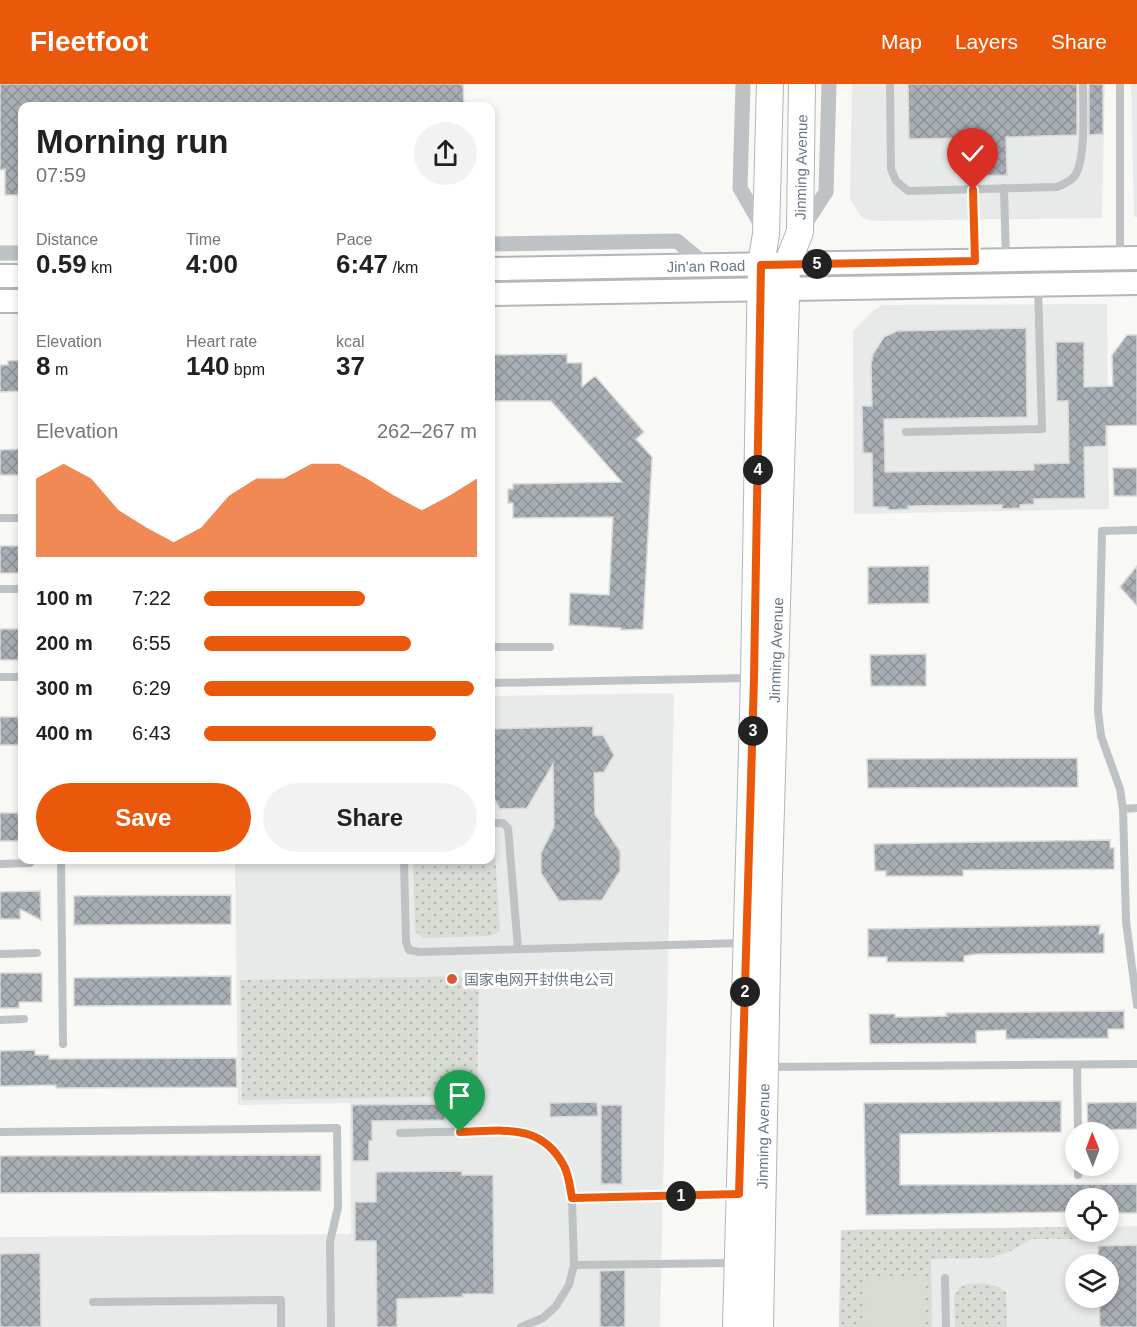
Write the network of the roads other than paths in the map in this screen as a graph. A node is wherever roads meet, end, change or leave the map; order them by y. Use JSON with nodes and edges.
{"nodes":[{"id":1,"x":743,"y":84,"type":"edge"},
{"id":2,"x":770,"y":84,"type":"edge"},
{"id":3,"x":802,"y":84,"type":"edge"},
{"id":4,"x":828,"y":84,"type":"edge"},
{"id":5,"x":890,"y":84,"type":"edge"},
{"id":6,"x":1083,"y":84,"type":"edge"},
{"id":7,"x":1120,"y":84,"type":"edge"},
{"id":8,"x":1004,"y":189,"type":"junction"},
{"id":9,"x":973,"y":190,"type":"junction"},
{"id":10,"x":800,"y":232,"type":"junction"},
{"id":11,"x":766,"y":234,"type":"junction"},
{"id":12,"x":495,"y":244,"type":"edge"},
{"id":13,"x":0,"y":253,"type":"edge"},
{"id":14,"x":18,"y":253,"type":"edge"},
{"id":15,"x":1129,"y":258,"type":"edge"},
{"id":16,"x":975,"y":261,"type":"junction"},
{"id":17,"x":1006,"y":261,"type":"junction"},
{"id":18,"x":707,"y":266,"type":"junction"},
{"id":19,"x":495,"y":269,"type":"edge"},
{"id":20,"x":0,"y":276,"type":"edge"},
{"id":21,"x":18,"y":276,"type":"edge"},
{"id":22,"x":787,"y":277,"type":"junction"},
{"id":23,"x":761,"y":278,"type":"junction"},
{"id":24,"x":1137,"y":284,"type":"edge"},
{"id":25,"x":1038,"y":285,"type":"junction"},
{"id":26,"x":495,"y":294,"type":"edge"},
{"id":27,"x":0,"y":301,"type":"edge"},
{"id":28,"x":18,"y":301,"type":"edge"},
{"id":29,"x":906,"y":432,"type":"dead end"},
{"id":30,"x":0,"y":518,"type":"edge"},
{"id":31,"x":18,"y":518,"type":"edge"},
{"id":32,"x":1137,"y":530,"type":"edge"},
{"id":33,"x":0,"y":589,"type":"edge"},
{"id":34,"x":18,"y":589,"type":"edge"},
{"id":35,"x":495,"y":647,"type":"edge"},
{"id":36,"x":550,"y":647,"type":"dead end"},
{"id":37,"x":0,"y":677,"type":"edge"},
{"id":38,"x":18,"y":677,"type":"edge"},
{"id":39,"x":754,"y":678,"type":"junction"},
{"id":40,"x":495,"y":683,"type":"edge"},
{"id":41,"x":1137,"y":808,"type":"edge"},
{"id":42,"x":1123,"y":809,"type":"junction"},
{"id":43,"x":495,"y":823,"type":"edge"},
{"id":44,"x":18,"y":863,"type":"edge"},
{"id":45,"x":0,"y":864,"type":"edge"},
{"id":46,"x":61,"y":864,"type":"edge"},
{"id":47,"x":404,"y":864,"type":"edge"},
{"id":48,"x":746,"y":942,"type":"junction"},
{"id":49,"x":518,"y":950,"type":"junction"},
{"id":50,"x":37,"y":953,"type":"dead end"},
{"id":51,"x":0,"y":954,"type":"edge"},
{"id":52,"x":1137,"y":1005,"type":"edge"},
{"id":53,"x":24,"y":1019,"type":"dead end"},
{"id":54,"x":0,"y":1020,"type":"edge"},
{"id":55,"x":63,"y":1044,"type":"dead end"},
{"id":56,"x":1137,"y":1064,"type":"edge"},
{"id":57,"x":1077,"y":1065,"type":"junction"},
{"id":58,"x":764,"y":1067,"type":"junction"},
{"id":59,"x":1078,"y":1122,"type":"edge"},
{"id":60,"x":0,"y":1132,"type":"edge"},
{"id":61,"x":400,"y":1133,"type":"dead end"},
{"id":62,"x":739,"y":1194,"type":"junction"},
{"id":63,"x":572,"y":1198,"type":"junction"},
{"id":64,"x":738,"y":1263,"type":"junction"},
{"id":65,"x":574,"y":1265,"type":"junction"},
{"id":66,"x":945,"y":1278,"type":"dead end"},
{"id":67,"x":93,"y":1302,"type":"dead end"},
{"id":68,"x":281,"y":1327,"type":"edge"},
{"id":69,"x":331,"y":1327,"type":"edge"},
{"id":70,"x":521,"y":1327,"type":"edge"},
{"id":71,"x":736,"y":1327,"type":"edge"},
{"id":72,"x":760,"y":1327,"type":"edge"},
{"id":73,"x":946,"y":1327,"type":"edge"}],
"edges":[{"from":1,"to":11,"type":"street"},
{"from":2,"to":11,"type":"main road","name":"Jinming Avenue"},
{"from":3,"to":10,"type":"main road","name":"Jinming Avenue"},
{"from":4,"to":10,"type":"street"},
{"from":5,"to":9,"type":"lane"},
{"from":6,"to":8,"type":"lane"},
{"from":7,"to":15,"type":"lane"},
{"from":8,"to":9,"type":"lane"},
{"from":8,"to":17,"type":"lane"},
{"from":9,"to":16,"type":"lane"},
{"from":10,"to":22,"type":"main road","name":"Jinming Avenue"},
{"from":11,"to":23,"type":"main road","name":"Jinming Avenue"},
{"from":12,"to":18,"type":"street"},
{"from":13,"to":14,"type":"street"},
{"from":15,"to":17,"type":"main road","name":"Jin'an Road"},
{"from":16,"to":17,"type":"main road","name":"Jin'an Road"},
{"from":16,"to":22,"type":"main road","name":"Jin'an Road"},
{"from":18,"to":19,"type":"main road","name":"Jin'an Road"},
{"from":18,"to":23,"type":"main road","name":"Jin'an Road"},
{"from":20,"to":21,"type":"main road"},
{"from":22,"to":23,"type":"main road","name":"Jin'an Road"},
{"from":22,"to":25,"type":"main road","name":"Jin'an Road"},
{"from":22,"to":58,"type":"main road","name":"Jinming Avenue"},
{"from":23,"to":26,"type":"main road","name":"Jin'an Road"},
{"from":23,"to":39,"type":"main road","name":"Jinming Avenue"},
{"from":24,"to":25,"type":"main road","name":"Jin'an Road"},
{"from":25,"to":29,"type":"lane"},
{"from":27,"to":28,"type":"main road"},
{"from":30,"to":31,"type":"lane"},
{"from":32,"to":42,"type":"lane"},
{"from":33,"to":34,"type":"lane"},
{"from":35,"to":36,"type":"lane"},
{"from":37,"to":38,"type":"lane"},
{"from":39,"to":40,"type":"lane"},
{"from":39,"to":48,"type":"main road","name":"Jinming Avenue"},
{"from":41,"to":42,"type":"lane"},
{"from":42,"to":52,"type":"lane"},
{"from":43,"to":49,"type":"lane"},
{"from":44,"to":45,"type":"lane"},
{"from":46,"to":55,"type":"lane"},
{"from":47,"to":49,"type":"lane"},
{"from":48,"to":49,"type":"lane"},
{"from":48,"to":62,"type":"main road","name":"Jinming Avenue"},
{"from":50,"to":51,"type":"lane"},
{"from":53,"to":54,"type":"lane"},
{"from":56,"to":57,"type":"lane"},
{"from":57,"to":58,"type":"lane"},
{"from":57,"to":59,"type":"lane"},
{"from":58,"to":72,"type":"main road","name":"Jinming Avenue"},
{"from":60,"to":69,"type":"lane"},
{"from":61,"to":63,"type":"lane"},
{"from":62,"to":63,"type":"lane"},
{"from":62,"to":64,"type":"main road","name":"Jinming Avenue"},
{"from":63,"to":65,"type":"lane"},
{"from":64,"to":65,"type":"lane"},
{"from":64,"to":71,"type":"main road","name":"Jinming Avenue"},
{"from":65,"to":70,"type":"lane"},
{"from":66,"to":73,"type":"lane"},
{"from":67,"to":68,"type":"lane"}]}
